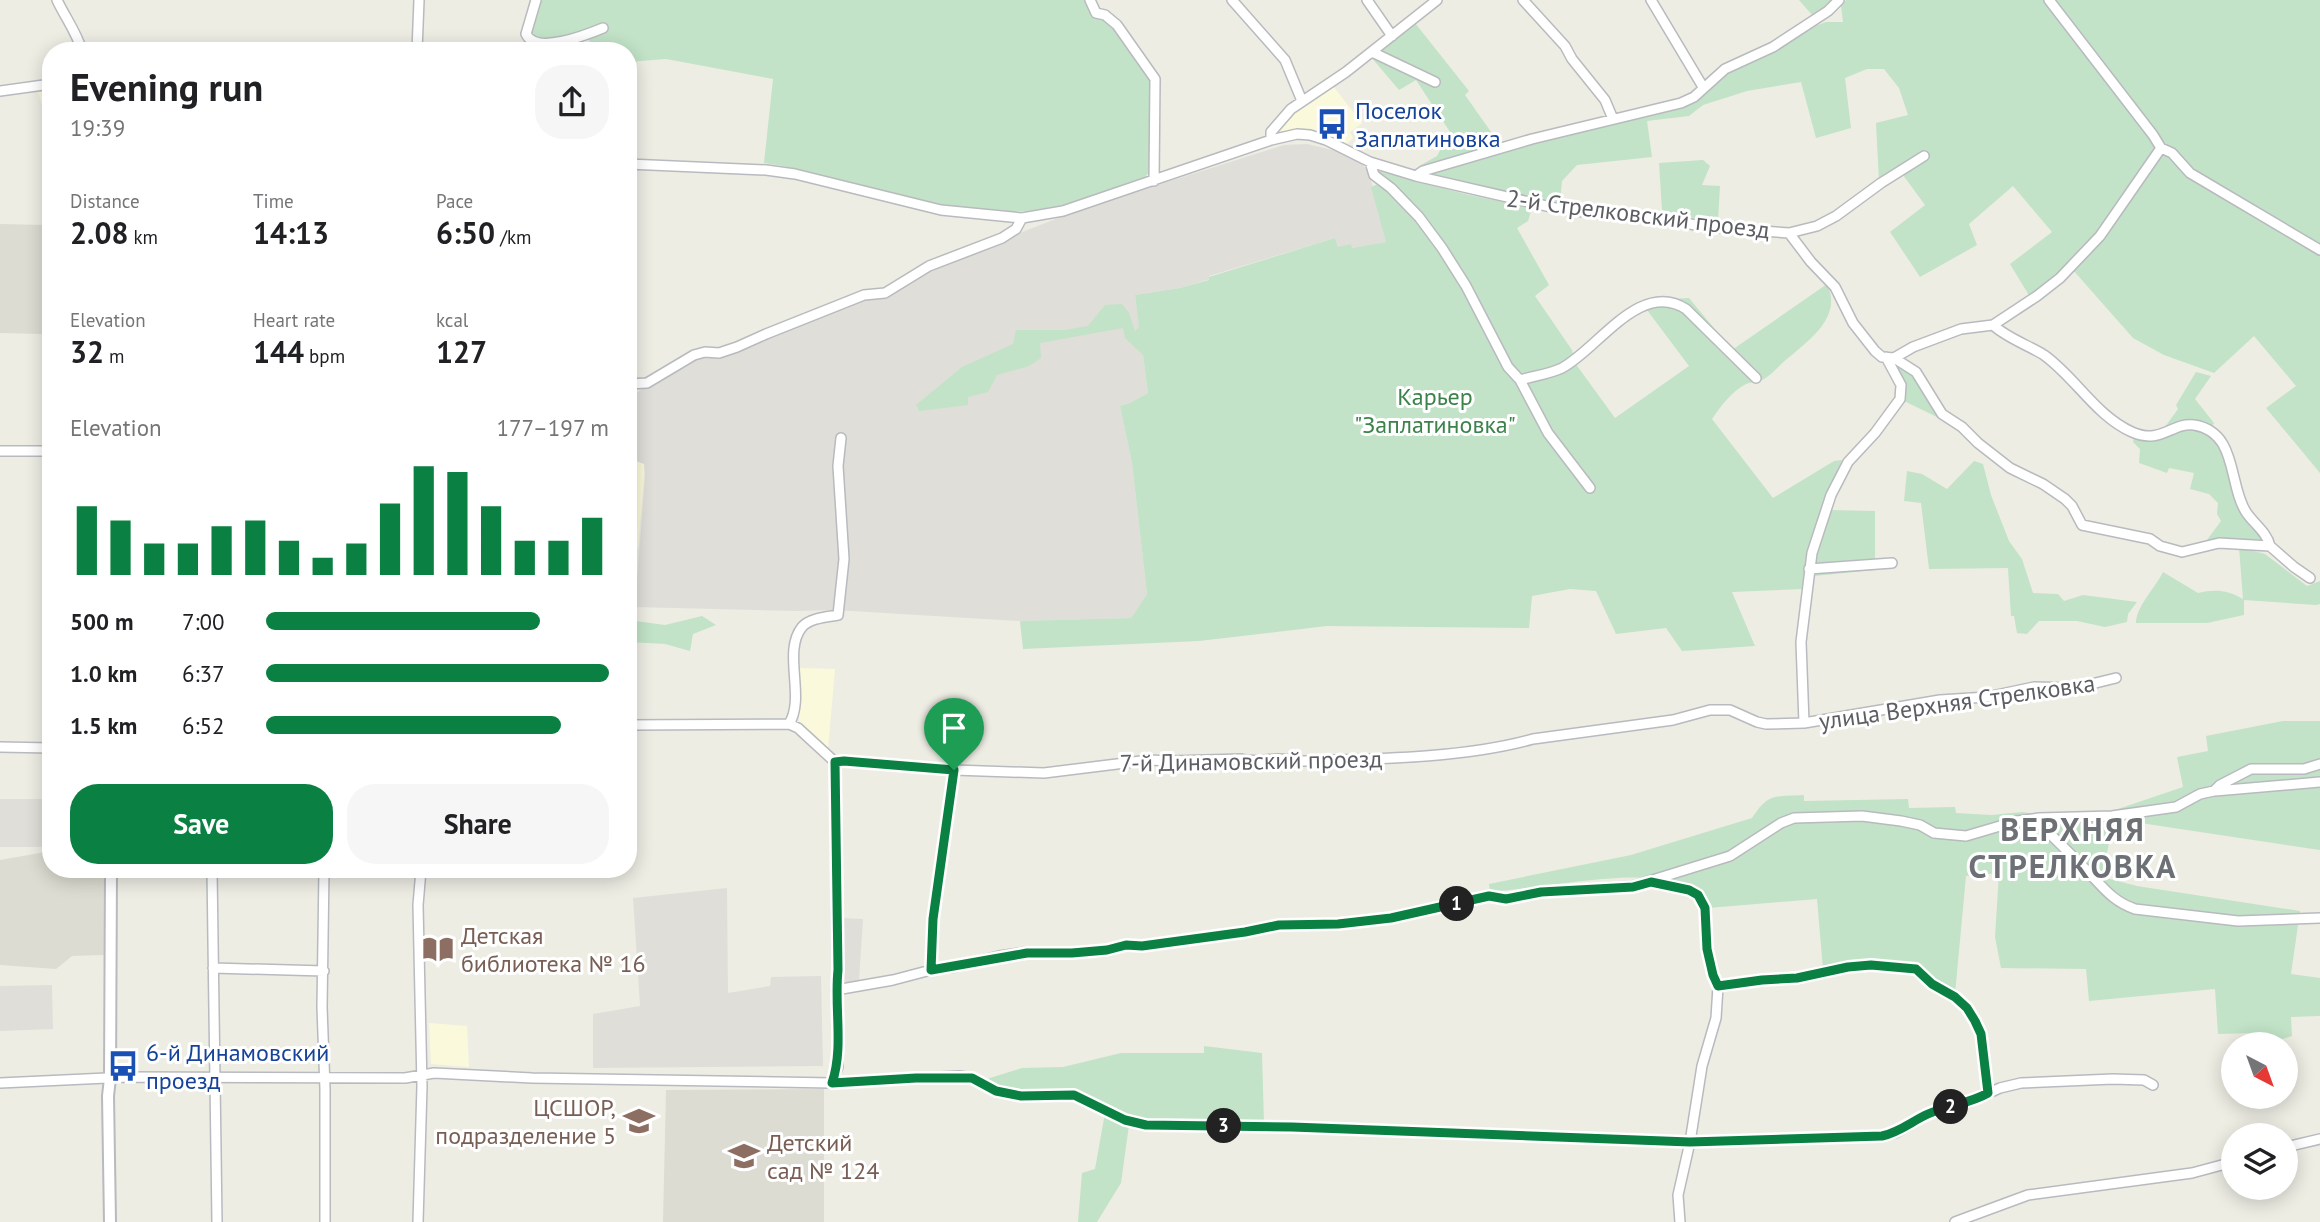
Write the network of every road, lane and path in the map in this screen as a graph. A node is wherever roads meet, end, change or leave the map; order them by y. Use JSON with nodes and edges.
{"nodes":[{"id":1,"x":57,"y":0,"type":"edge"},
{"id":2,"x":419,"y":0,"type":"edge"},
{"id":3,"x":536,"y":0,"type":"edge"},
{"id":4,"x":1090,"y":0,"type":"edge"},
{"id":5,"x":1232,"y":0,"type":"edge"},
{"id":6,"x":1367,"y":0,"type":"edge"},
{"id":7,"x":1437,"y":0,"type":"edge"},
{"id":8,"x":1523,"y":0,"type":"edge"},
{"id":9,"x":1651,"y":0,"type":"edge"},
{"id":10,"x":1839,"y":0,"type":"edge"},
{"id":11,"x":2049,"y":0,"type":"edge"},
{"id":12,"x":603,"y":28,"type":"dead end"},
{"id":13,"x":1392,"y":36,"type":"junction"},
{"id":14,"x":80,"y":42,"type":"edge"},
{"id":15,"x":417,"y":42,"type":"edge"},
{"id":16,"x":533,"y":42,"type":"edge"},
{"id":17,"x":556,"y":42,"type":"edge"},
{"id":18,"x":1372,"y":52,"type":"junction"},
{"id":19,"x":1435,"y":82,"type":"dead end"},
{"id":20,"x":42,"y":85,"type":"edge"},
{"id":21,"x":1703,"y":87,"type":"junction"},
{"id":22,"x":0,"y":91,"type":"edge"},
{"id":23,"x":1302,"y":101,"type":"junction"},
{"id":24,"x":1613,"y":119,"type":"junction"},
{"id":25,"x":1271,"y":140,"type":"junction"},
{"id":26,"x":2161,"y":148,"type":"junction"},
{"id":27,"x":1924,"y":156,"type":"dead end"},
{"id":28,"x":1370,"y":162,"type":"junction"},
{"id":29,"x":637,"y":164,"type":"edge"},
{"id":30,"x":1416,"y":176,"type":"junction"},
{"id":31,"x":1154,"y":181,"type":"junction"},
{"id":32,"x":1022,"y":218,"type":"junction"},
{"id":33,"x":1789,"y":233,"type":"junction"},
{"id":34,"x":2320,"y":250,"type":"edge"},
{"id":35,"x":1993,"y":325,"type":"junction"},
{"id":36,"x":1890,"y":358,"type":"junction"},
{"id":37,"x":1756,"y":378,"type":"dead end"},
{"id":38,"x":1520,"y":380,"type":"junction"},
{"id":39,"x":637,"y":384,"type":"edge"},
{"id":40,"x":841,"y":438,"type":"dead end"},
{"id":41,"x":0,"y":451,"type":"edge"},
{"id":42,"x":42,"y":451,"type":"edge"},
{"id":43,"x":1590,"y":488,"type":"dead end"},
{"id":44,"x":2270,"y":546,"type":"junction"},
{"id":45,"x":1892,"y":563,"type":"dead end"},
{"id":46,"x":1809,"y":569,"type":"junction"},
{"id":47,"x":2310,"y":578,"type":"dead end"},
{"id":48,"x":2116,"y":678,"type":"dead end"},
{"id":49,"x":1757,"y":722,"type":"joint"},
{"id":50,"x":1804,"y":723,"type":"junction"},
{"id":51,"x":789,"y":724,"type":"junction"},
{"id":52,"x":637,"y":725,"type":"edge"},
{"id":53,"x":0,"y":747,"type":"edge"},
{"id":54,"x":42,"y":748,"type":"edge"},
{"id":55,"x":835,"y":762,"type":"junction"},
{"id":56,"x":2320,"y":764,"type":"edge"},
{"id":57,"x":954,"y":770,"type":"junction"},
{"id":58,"x":2320,"y":782,"type":"edge"},
{"id":59,"x":2214,"y":791,"type":"junction"},
{"id":60,"x":2039,"y":818,"type":"junction"},
{"id":61,"x":111,"y":878,"type":"edge"},
{"id":62,"x":212,"y":878,"type":"edge"},
{"id":63,"x":324,"y":878,"type":"edge"},
{"id":64,"x":420,"y":878,"type":"edge"},
{"id":65,"x":1651,"y":882,"type":"junction"},
{"id":66,"x":2320,"y":918,"type":"edge"},
{"id":67,"x":213,"y":968,"type":"junction"},
{"id":68,"x":931,"y":970,"type":"junction"},
{"id":69,"x":324,"y":971,"type":"junction"},
{"id":70,"x":1718,"y":986,"type":"junction"},
{"id":71,"x":835,"y":990,"type":"junction"},
{"id":72,"x":421,"y":1074,"type":"junction"},
{"id":73,"x":110,"y":1078,"type":"junction"},
{"id":74,"x":324,"y":1078,"type":"junction"},
{"id":75,"x":216,"y":1079,"type":"junction"},
{"id":76,"x":0,"y":1083,"type":"edge"},
{"id":77,"x":832,"y":1083,"type":"junction"},
{"id":78,"x":2153,"y":1085,"type":"dead end"},
{"id":79,"x":1988,"y":1093,"type":"junction"},
{"id":80,"x":2320,"y":1139,"type":"edge"},
{"id":81,"x":1690,"y":1142,"type":"junction"},
{"id":82,"x":2298,"y":1144,"type":"edge"},
{"id":83,"x":2221,"y":1165,"type":"edge"},
{"id":84,"x":110,"y":1222,"type":"edge"},
{"id":85,"x":217,"y":1222,"type":"edge"},
{"id":86,"x":326,"y":1222,"type":"edge"},
{"id":87,"x":418,"y":1222,"type":"edge"},
{"id":88,"x":1680,"y":1222,"type":"edge"},
{"id":89,"x":1955,"y":1222,"type":"edge"}],
"edges":[{"from":1,"to":14,"type":"street"},
{"from":2,"to":15,"type":"street"},
{"from":3,"to":16,"type":"street"},
{"from":4,"to":31,"type":"street"},
{"from":5,"to":23,"type":"street"},
{"from":6,"to":13,"type":"street"},
{"from":7,"to":13,"type":"street"},
{"from":8,"to":24,"type":"street"},
{"from":9,"to":21,"type":"street"},
{"from":10,"to":21,"type":"street"},
{"from":11,"to":26,"type":"street"},
{"from":12,"to":17,"type":"street"},
{"from":13,"to":18,"type":"street"},
{"from":18,"to":19,"type":"street"},
{"from":18,"to":23,"type":"street"},
{"from":20,"to":22,"type":"street"},
{"from":21,"to":24,"type":"street"},
{"from":23,"to":25,"type":"street"},
{"from":24,"to":30,"type":"street"},
{"from":25,"to":28,"type":"street","name":"2-й Стрелковский проезд"},
{"from":25,"to":31,"type":"street","name":"2-й Стрелковский проезд"},
{"from":26,"to":34,"type":"street"},
{"from":26,"to":35,"type":"street"},
{"from":27,"to":33,"type":"street","name":"2-й Стрелковский проезд"},
{"from":28,"to":30,"type":"street","name":"2-й Стрелковский проезд"},
{"from":28,"to":38,"type":"street"},
{"from":29,"to":32,"type":"street","name":"2-й Стрелковский проезд"},
{"from":30,"to":33,"type":"street","name":"2-й Стрелковский проезд"},
{"from":31,"to":32,"type":"street","name":"2-й Стрелковский проезд"},
{"from":32,"to":39,"type":"street"},
{"from":33,"to":36,"type":"street"},
{"from":35,"to":36,"type":"street"},
{"from":35,"to":44,"type":"street"},
{"from":36,"to":44,"type":"street"},
{"from":36,"to":46,"type":"street"},
{"from":37,"to":38,"type":"street"},
{"from":38,"to":43,"type":"street"},
{"from":40,"to":51,"type":"street"},
{"from":41,"to":42,"type":"street"},
{"from":44,"to":47,"type":"street"},
{"from":45,"to":46,"type":"street"},
{"from":46,"to":50,"type":"street"},
{"from":48,"to":50,"type":"street","name":"улица Верхняя Стрелковка"},
{"from":49,"to":50,"type":"street","name":"улица Верхняя Стрелковка"},
{"from":49,"to":57,"type":"street","name":"7-й Динамовский проезд"},
{"from":51,"to":52,"type":"street"},
{"from":51,"to":55,"type":"street"},
{"from":53,"to":54,"type":"street"},
{"from":55,"to":57,"type":"street","name":"7-й Динамовский проезд"},
{"from":55,"to":71,"type":"street"},
{"from":56,"to":59,"type":"street"},
{"from":57,"to":68,"type":"street"},
{"from":58,"to":59,"type":"street"},
{"from":59,"to":60,"type":"street"},
{"from":60,"to":65,"type":"street"},
{"from":60,"to":66,"type":"street"},
{"from":61,"to":73,"type":"street"},
{"from":62,"to":67,"type":"street"},
{"from":63,"to":69,"type":"street"},
{"from":64,"to":72,"type":"street"},
{"from":65,"to":68,"type":"street"},
{"from":65,"to":70,"type":"street"},
{"from":67,"to":69,"type":"street"},
{"from":67,"to":75,"type":"street"},
{"from":68,"to":71,"type":"street"},
{"from":69,"to":74,"type":"street"},
{"from":70,"to":79,"type":"street"},
{"from":70,"to":81,"type":"street"},
{"from":71,"to":77,"type":"street"},
{"from":72,"to":74,"type":"street"},
{"from":72,"to":77,"type":"street"},
{"from":72,"to":87,"type":"street"},
{"from":73,"to":75,"type":"street"},
{"from":73,"to":76,"type":"street"},
{"from":73,"to":84,"type":"street"},
{"from":74,"to":75,"type":"street"},
{"from":74,"to":86,"type":"street"},
{"from":75,"to":85,"type":"street"},
{"from":77,"to":81,"type":"street"},
{"from":78,"to":79,"type":"street"},
{"from":79,"to":81,"type":"street"},
{"from":80,"to":82,"type":"street"},
{"from":81,"to":88,"type":"street"},
{"from":83,"to":89,"type":"street"}]}
